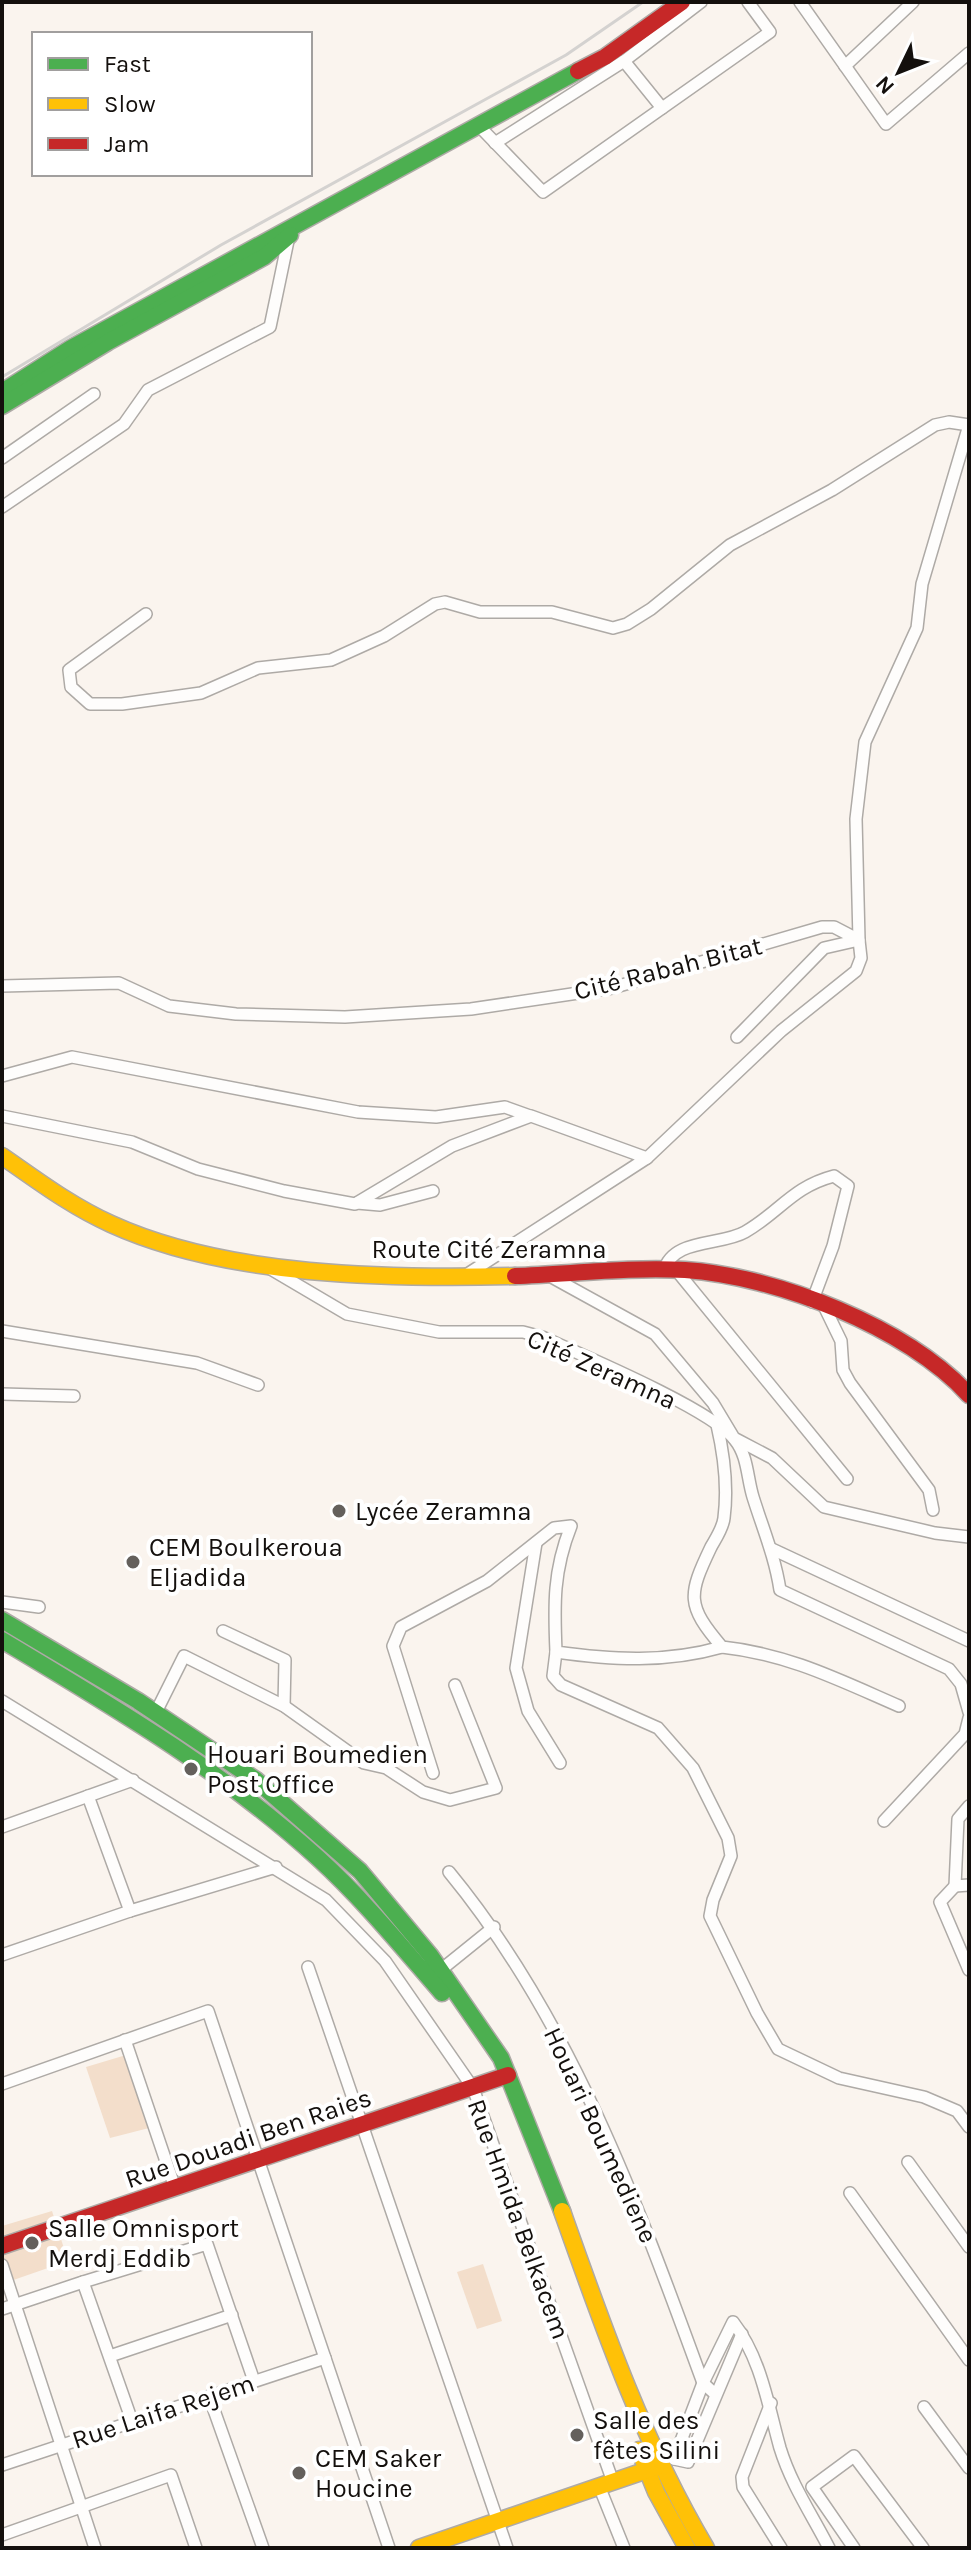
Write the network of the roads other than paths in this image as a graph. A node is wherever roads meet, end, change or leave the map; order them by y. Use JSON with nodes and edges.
{"nodes":[{"id":1,"x":682,"y":2,"type":"edge"},
{"id":2,"x":701,"y":2,"type":"edge"},
{"id":3,"x":748,"y":2,"type":"edge"},
{"id":4,"x":800,"y":2,"type":"edge"},
{"id":5,"x":913,"y":2,"type":"edge"},
{"id":6,"x":969,"y":53,"type":"edge"},
{"id":7,"x":624,"y":61,"type":"junction"},
{"id":8,"x":845,"y":66,"type":"junction"},
{"id":9,"x":662,"y":108,"type":"junction"},
{"id":10,"x":478,"y":125,"type":"junction"},
{"id":11,"x":495,"y":143,"type":"junction"},
{"id":12,"x":325,"y":207,"type":"junction"},
{"id":13,"x":289,"y":236,"type":"junction"},
{"id":14,"x":2,"y":392,"type":"edge"},
{"id":15,"x":94,"y":394,"type":"dead end"},
{"id":16,"x":2,"y":406,"type":"edge"},
{"id":17,"x":969,"y":425,"type":"edge"},
{"id":18,"x":2,"y":458,"type":"edge"},
{"id":19,"x":2,"y":507,"type":"edge"},
{"id":20,"x":146,"y":614,"type":"dead end"},
{"id":21,"x":859,"y":940,"type":"junction"},
{"id":22,"x":2,"y":986,"type":"edge"},
{"id":23,"x":737,"y":1037,"type":"dead end"},
{"id":24,"x":2,"y":1076,"type":"edge"},
{"id":25,"x":2,"y":1116,"type":"edge"},
{"id":26,"x":531,"y":1116,"type":"junction"},
{"id":27,"x":2,"y":1156,"type":"edge"},
{"id":28,"x":647,"y":1158,"type":"junction"},
{"id":29,"x":433,"y":1191,"type":"dead end"},
{"id":30,"x":357,"y":1203,"type":"junction"},
{"id":31,"x":258,"y":1261,"type":"junction"},
{"id":32,"x":670,"y":1271,"type":"junction"},
{"id":33,"x":544,"y":1273,"type":"junction"},
{"id":34,"x":466,"y":1276,"type":"junction"},
{"id":35,"x":818,"y":1304,"type":"junction"},
{"id":36,"x":2,"y":1331,"type":"edge"},
{"id":37,"x":258,"y":1385,"type":"dead end"},
{"id":38,"x":2,"y":1394,"type":"edge"},
{"id":39,"x":969,"y":1395,"type":"edge"},
{"id":40,"x":74,"y":1396,"type":"dead end"},
{"id":41,"x":717,"y":1425,"type":"junction"},
{"id":42,"x":734,"y":1438,"type":"junction"},
{"id":43,"x":847,"y":1479,"type":"dead end"},
{"id":44,"x":933,"y":1510,"type":"dead end"},
{"id":45,"x":969,"y":1537,"type":"edge"},
{"id":46,"x":537,"y":1542,"type":"junction"},
{"id":47,"x":772,"y":1549,"type":"junction"},
{"id":48,"x":2,"y":1602,"type":"edge"},
{"id":49,"x":39,"y":1607,"type":"dead end"},
{"id":50,"x":2,"y":1620,"type":"edge"},
{"id":51,"x":223,"y":1631,"type":"dead end"},
{"id":52,"x":2,"y":1640,"type":"edge"},
{"id":53,"x":969,"y":1641,"type":"edge"},
{"id":54,"x":722,"y":1647,"type":"junction"},
{"id":55,"x":556,"y":1652,"type":"junction"},
{"id":56,"x":455,"y":1685,"type":"dead end"},
{"id":57,"x":2,"y":1701,"type":"edge"},
{"id":58,"x":284,"y":1706,"type":"junction"},
{"id":59,"x":899,"y":1706,"type":"dead end"},
{"id":60,"x":156,"y":1712,"type":"junction"},
{"id":61,"x":969,"y":1715,"type":"edge"},
{"id":62,"x":560,"y":1763,"type":"dead end"},
{"id":63,"x":433,"y":1773,"type":"dead end"},
{"id":64,"x":133,"y":1780,"type":"junction"},
{"id":65,"x":88,"y":1796,"type":"junction"},
{"id":66,"x":969,"y":1806,"type":"edge"},
{"id":67,"x":884,"y":1821,"type":"dead end"},
{"id":68,"x":2,"y":1827,"type":"edge"},
{"id":69,"x":276,"y":1867,"type":"junction"},
{"id":70,"x":449,"y":1872,"type":"dead end"},
{"id":71,"x":969,"y":1885,"type":"edge"},
{"id":72,"x":955,"y":1886,"type":"junction"},
{"id":73,"x":130,"y":1911,"type":"junction"},
{"id":74,"x":494,"y":1927,"type":"junction"},
{"id":75,"x":2,"y":1955,"type":"edge"},
{"id":76,"x":308,"y":1967,"type":"dead end"},
{"id":77,"x":969,"y":1970,"type":"edge"},
{"id":78,"x":435,"y":1975,"type":"junction"},
{"id":79,"x":125,"y":2040,"type":"junction"},
{"id":80,"x":503,"y":2077,"type":"junction"},
{"id":81,"x":2,"y":2084,"type":"edge"},
{"id":82,"x":473,"y":2088,"type":"junction"},
{"id":83,"x":361,"y":2125,"type":"junction"},
{"id":84,"x":969,"y":2127,"type":"edge"},
{"id":85,"x":259,"y":2160,"type":"junction"},
{"id":86,"x":908,"y":2162,"type":"dead end"},
{"id":87,"x":175,"y":2188,"type":"junction"},
{"id":88,"x":850,"y":2193,"type":"dead end"},
{"id":89,"x":2,"y":2246,"type":"edge"},
{"id":90,"x":969,"y":2247,"type":"edge"},
{"id":91,"x":2,"y":2265,"type":"edge"},
{"id":92,"x":83,"y":2282,"type":"junction"},
{"id":93,"x":15,"y":2304,"type":"junction"},
{"id":94,"x":2,"y":2309,"type":"edge"},
{"id":95,"x":232,"y":2315,"type":"junction"},
{"id":96,"x":742,"y":2334,"type":"junction"},
{"id":97,"x":110,"y":2356,"type":"junction"},
{"id":98,"x":325,"y":2358,"type":"junction"},
{"id":99,"x":969,"y":2360,"type":"edge"},
{"id":100,"x":254,"y":2381,"type":"junction"},
{"id":101,"x":703,"y":2383,"type":"junction"},
{"id":102,"x":714,"y":2393,"type":"junction"},
{"id":103,"x":209,"y":2396,"type":"junction"},
{"id":104,"x":771,"y":2403,"type":"junction"},
{"id":105,"x":924,"y":2407,"type":"dead end"},
{"id":106,"x":132,"y":2421,"type":"junction"},
{"id":107,"x":60,"y":2445,"type":"junction"},
{"id":108,"x":2,"y":2465,"type":"edge"},
{"id":109,"x":660,"y":2465,"type":"junction"},
{"id":110,"x":969,"y":2468,"type":"edge"},
{"id":111,"x":606,"y":2484,"type":"junction"},
{"id":112,"x":82,"y":2508,"type":"junction"},
{"id":113,"x":497,"y":2521,"type":"junction"},
{"id":114,"x":2,"y":2535,"type":"edge"},
{"id":115,"x":95,"y":2548,"type":"edge"},
{"id":116,"x":196,"y":2548,"type":"edge"},
{"id":117,"x":263,"y":2548,"type":"edge"},
{"id":118,"x":389,"y":2548,"type":"edge"},
{"id":119,"x":419,"y":2548,"type":"edge"},
{"id":120,"x":507,"y":2548,"type":"edge"},
{"id":121,"x":624,"y":2548,"type":"edge"},
{"id":122,"x":687,"y":2548,"type":"edge"},
{"id":123,"x":706,"y":2548,"type":"edge"},
{"id":124,"x":781,"y":2548,"type":"edge"},
{"id":125,"x":829,"y":2548,"type":"edge"},
{"id":126,"x":854,"y":2548,"type":"edge"},
{"id":127,"x":923,"y":2548,"type":"edge"}],
"edges":[{"from":1,"to":10,"type":"main road"},
{"from":2,"to":7,"type":"street"},
{"from":3,"to":9,"type":"street"},
{"from":4,"to":8,"type":"street"},
{"from":5,"to":8,"type":"street"},
{"from":6,"to":8,"type":"street"},
{"from":7,"to":9,"type":"street"},
{"from":7,"to":11,"type":"street"},
{"from":9,"to":11,"type":"street"},
{"from":10,"to":11,"type":"street"},
{"from":10,"to":12,"type":"main road"},
{"from":12,"to":13,"type":"main road"},
{"from":12,"to":14,"type":"main road"},
{"from":13,"to":16,"type":"main road"},
{"from":13,"to":19,"type":"street"},
{"from":15,"to":18,"type":"street"},
{"from":17,"to":20,"type":"street"},
{"from":17,"to":21,"type":"street"},
{"from":21,"to":22,"type":"street","name":"Cité Rabah Bitat"},
{"from":21,"to":23,"type":"street"},
{"from":21,"to":28,"type":"street"},
{"from":24,"to":26,"type":"street"},
{"from":25,"to":30,"type":"street"},
{"from":26,"to":28,"type":"street"},
{"from":26,"to":30,"type":"street"},
{"from":27,"to":31,"type":"main road","name":"Route Cité Zeramna"},
{"from":28,"to":34,"type":"street"},
{"from":29,"to":30,"type":"street"},
{"from":31,"to":34,"type":"main road","name":"Route Cité Zeramna"},
{"from":31,"to":41,"type":"street","name":"Cité Zeramna"},
{"from":32,"to":33,"type":"main road","name":"Route Cité Zeramna"},
{"from":32,"to":35,"type":"main road","name":"Route Cité Zeramna"},
{"from":32,"to":35,"type":"street"},
{"from":32,"to":43,"type":"street"},
{"from":33,"to":34,"type":"main road","name":"Route Cité Zeramna"},
{"from":33,"to":42,"type":"street","name":"Cité Zeramna"},
{"from":35,"to":39,"type":"main road","name":"Route Cité Zeramna"},
{"from":35,"to":44,"type":"street"},
{"from":36,"to":37,"type":"street"},
{"from":38,"to":40,"type":"street"},
{"from":41,"to":42,"type":"street","name":"Cité Zeramna"},
{"from":41,"to":54,"type":"street"},
{"from":42,"to":45,"type":"street"},
{"from":42,"to":47,"type":"street","name":"Cité Zeramna"},
{"from":46,"to":55,"type":"street"},
{"from":46,"to":62,"type":"street"},
{"from":46,"to":63,"type":"street"},
{"from":47,"to":53,"type":"street"},
{"from":47,"to":61,"type":"street","name":"Cité Zeramna"},
{"from":48,"to":49,"type":"street"},
{"from":50,"to":60,"type":"main road"},
{"from":51,"to":58,"type":"street"},
{"from":52,"to":78,"type":"main road"},
{"from":54,"to":55,"type":"street"},
{"from":54,"to":59,"type":"street"},
{"from":55,"to":84,"type":"street"},
{"from":56,"to":58,"type":"street"},
{"from":57,"to":64,"type":"street","name":"Rue Hmida Belkacem"},
{"from":58,"to":60,"type":"street"},
{"from":60,"to":78,"type":"main road"},
{"from":61,"to":67,"type":"street","name":"Cité Zeramna"},
{"from":64,"to":65,"type":"street"},
{"from":64,"to":69,"type":"street","name":"Rue Hmida Belkacem"},
{"from":65,"to":68,"type":"street"},
{"from":65,"to":73,"type":"street"},
{"from":66,"to":72,"type":"street"},
{"from":69,"to":73,"type":"street"},
{"from":69,"to":82,"type":"street","name":"Rue Hmida Belkacem"},
{"from":70,"to":74,"type":"street","name":"Houari Boumediene"},
{"from":71,"to":72,"type":"street"},
{"from":72,"to":77,"type":"street"},
{"from":73,"to":75,"type":"street"},
{"from":74,"to":78,"type":"street"},
{"from":74,"to":101,"type":"street","name":"Houari Boumediene"},
{"from":76,"to":83,"type":"street"},
{"from":78,"to":80,"type":"main road"},
{"from":79,"to":81,"type":"street"},
{"from":79,"to":85,"type":"street"},
{"from":79,"to":87,"type":"street"},
{"from":80,"to":82,"type":"main road","name":"Rue Douadi Ben Raies"},
{"from":80,"to":109,"type":"main road"},
{"from":82,"to":83,"type":"main road","name":"Rue Douadi Ben Raies"},
{"from":82,"to":111,"type":"street","name":"Rue Hmida Belkacem"},
{"from":83,"to":85,"type":"main road","name":"Rue Douadi Ben Raies"},
{"from":83,"to":113,"type":"street"},
{"from":85,"to":87,"type":"main road","name":"Rue Douadi Ben Raies"},
{"from":85,"to":98,"type":"street"},
{"from":86,"to":90,"type":"street"},
{"from":87,"to":89,"type":"main road","name":"Rue Douadi Ben Raies"},
{"from":88,"to":99,"type":"street"},
{"from":91,"to":93,"type":"street"},
{"from":92,"to":93,"type":"street"},
{"from":92,"to":95,"type":"street"},
{"from":92,"to":97,"type":"street"},
{"from":93,"to":94,"type":"street"},
{"from":93,"to":107,"type":"street"},
{"from":95,"to":97,"type":"street"},
{"from":95,"to":100,"type":"street"},
{"from":96,"to":101,"type":"street"},
{"from":96,"to":102,"type":"street"},
{"from":96,"to":104,"type":"street"},
{"from":97,"to":106,"type":"street"},
{"from":98,"to":100,"type":"street","name":"Rue Laifa Rejem"},
{"from":98,"to":118,"type":"street"},
{"from":100,"to":103,"type":"street","name":"Rue Laifa Rejem"},
{"from":101,"to":102,"type":"street","name":"Houari Boumediene"},
{"from":101,"to":109,"type":"street"},
{"from":102,"to":109,"type":"street"},
{"from":103,"to":106,"type":"street","name":"Rue Laifa Rejem"},
{"from":103,"to":117,"type":"street"},
{"from":104,"to":124,"type":"street"},
{"from":104,"to":125,"type":"street"},
{"from":105,"to":110,"type":"street"},
{"from":106,"to":107,"type":"street","name":"Rue Laifa Rejem"},
{"from":107,"to":108,"type":"street","name":"Rue Laifa Rejem"},
{"from":107,"to":112,"type":"street"},
{"from":109,"to":111,"type":"main road"},
{"from":109,"to":122,"type":"main road"},
{"from":109,"to":123,"type":"main road"},
{"from":111,"to":113,"type":"main road"},
{"from":111,"to":121,"type":"street","name":"Rue Hmida Belkacem"},
{"from":112,"to":114,"type":"street"},
{"from":112,"to":115,"type":"street"},
{"from":112,"to":116,"type":"street"},
{"from":113,"to":119,"type":"main road"},
{"from":113,"to":120,"type":"street"},
{"from":126,"to":127,"type":"street"}]}
